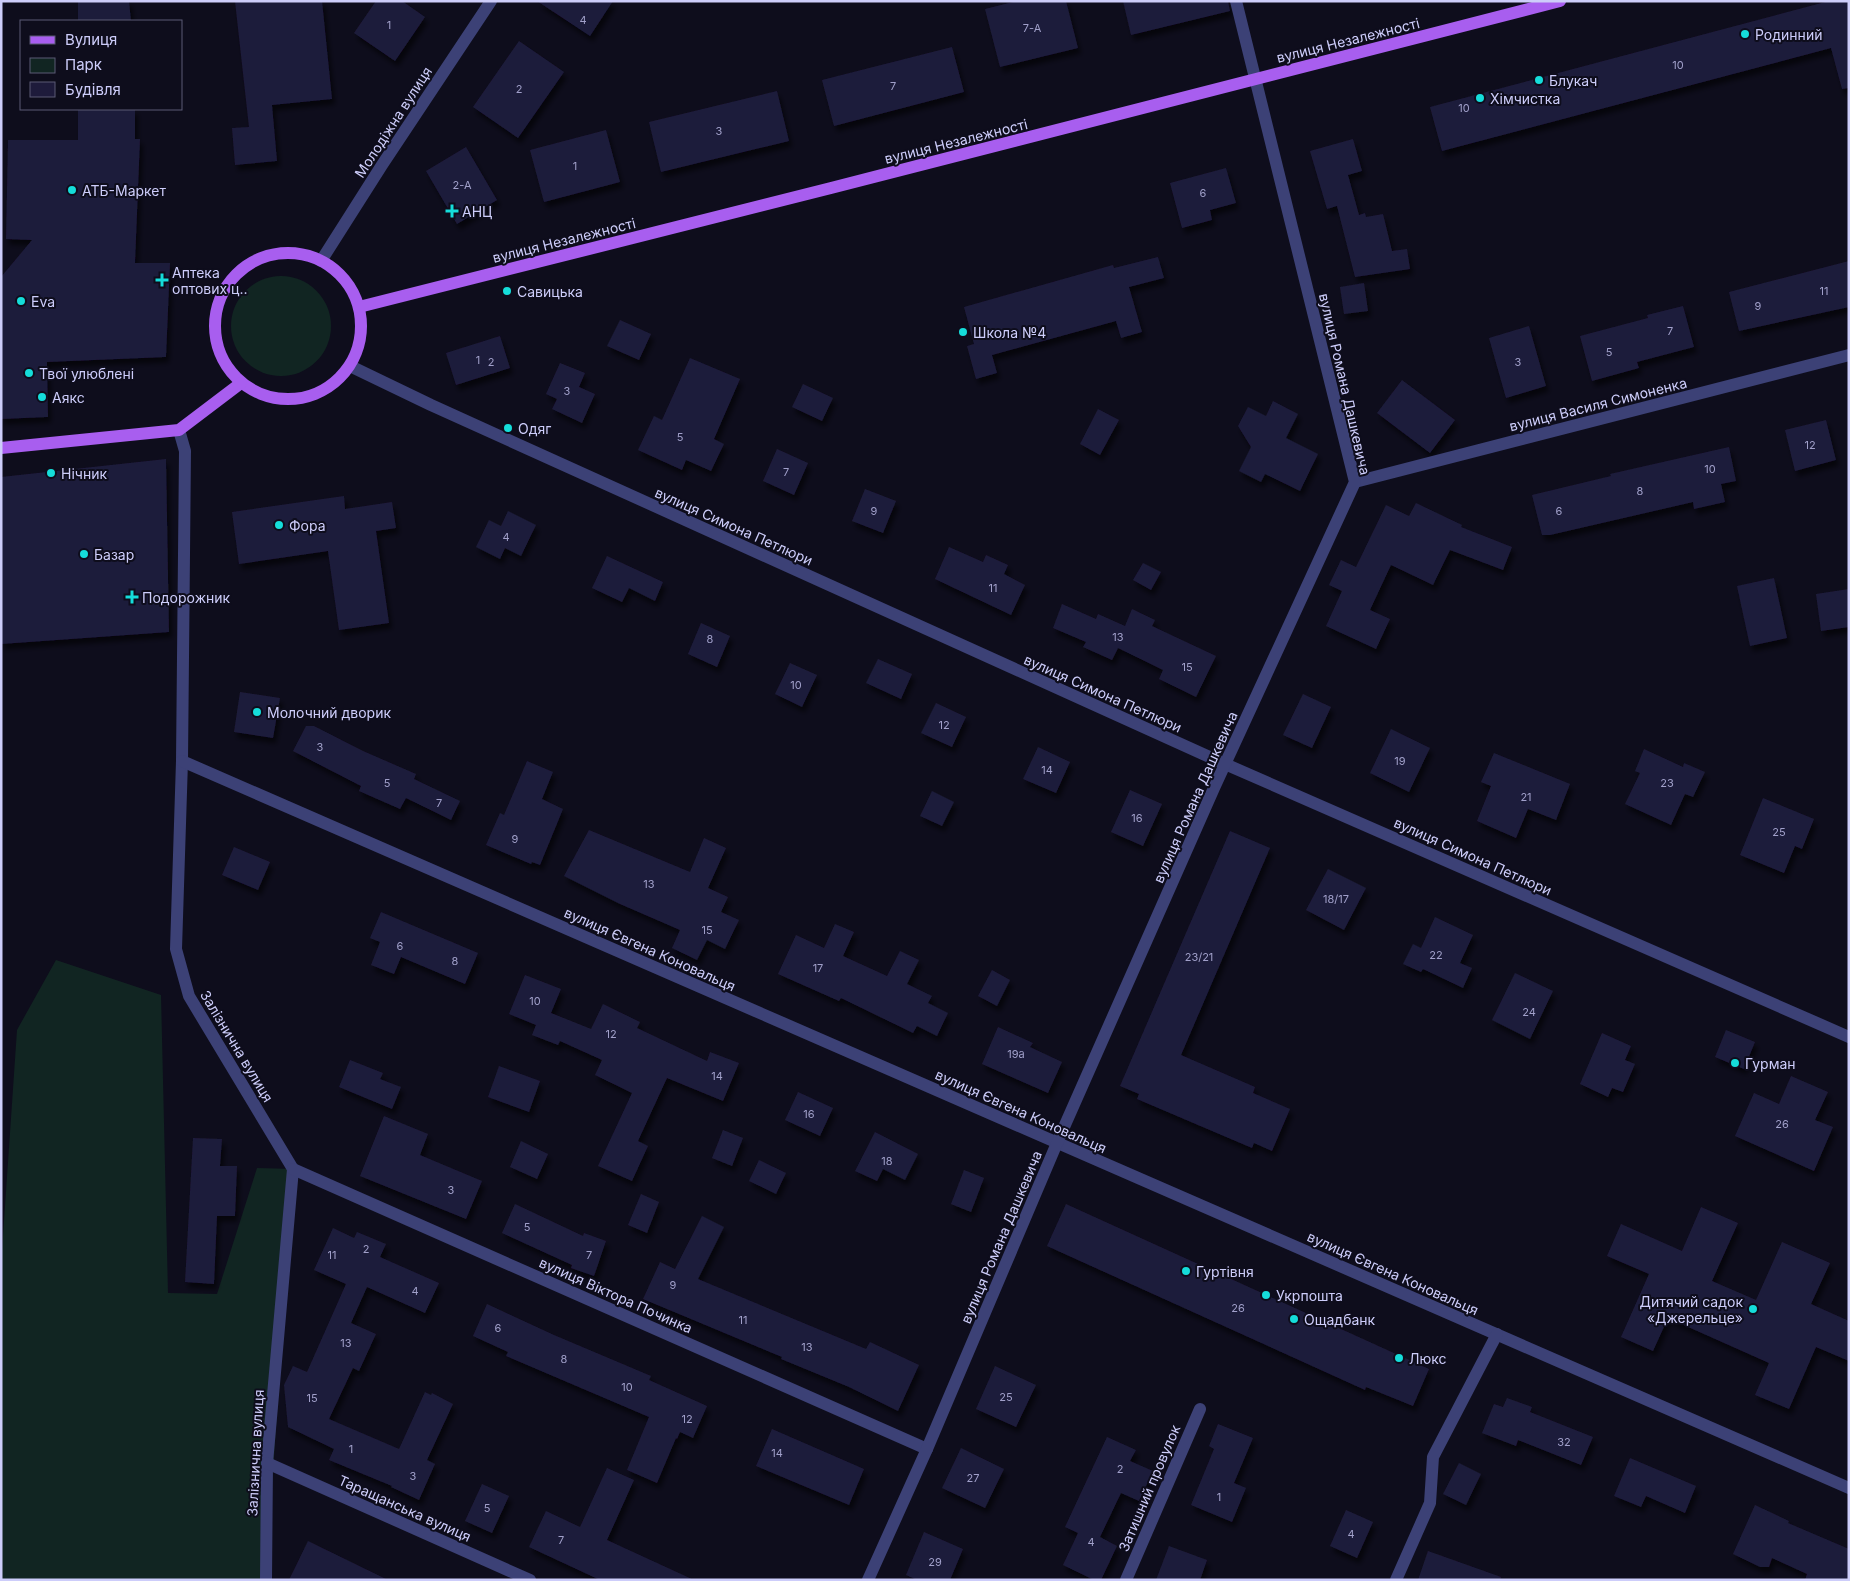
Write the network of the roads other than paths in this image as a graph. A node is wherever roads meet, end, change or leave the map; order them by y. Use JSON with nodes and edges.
{"nodes":[{"id":1,"x":491,"y":1,"type":"edge"},
{"id":2,"x":1236,"y":1,"type":"edge"},
{"id":3,"x":1560,"y":1,"type":"edge"},
{"id":4,"x":1255,"y":80,"type":"junction"},
{"id":5,"x":321,"y":261,"type":"junction"},
{"id":6,"x":359,"y":307,"type":"junction"},
{"id":7,"x":1849,"y":355,"type":"edge"},
{"id":8,"x":350,"y":366,"type":"junction"},
{"id":9,"x":240,"y":383,"type":"junction"},
{"id":10,"x":179,"y":430,"type":"junction"},
{"id":11,"x":1,"y":448,"type":"edge"},
{"id":12,"x":1355,"y":482,"type":"junction"},
{"id":13,"x":182,"y":761,"type":"junction"},
{"id":14,"x":1225,"y":764,"type":"junction"},
{"id":15,"x":1849,"y":1037,"type":"edge"},
{"id":16,"x":1057,"y":1143,"type":"junction"},
{"id":17,"x":293,"y":1169,"type":"junction"},
{"id":18,"x":1497,"y":1334,"type":"junction"},
{"id":19,"x":1200,"y":1409,"type":"dead end"},
{"id":20,"x":927,"y":1448,"type":"junction"},
{"id":21,"x":267,"y":1463,"type":"junction"},
{"id":22,"x":1849,"y":1488,"type":"edge"},
{"id":23,"x":266,"y":1580,"type":"edge"},
{"id":24,"x":530,"y":1580,"type":"edge"},
{"id":25,"x":868,"y":1580,"type":"edge"},
{"id":26,"x":1126,"y":1580,"type":"edge"},
{"id":27,"x":1396,"y":1580,"type":"edge"}],
"edges":[{"from":1,"to":5,"type":"street","name":"Молодіжна вулиця"},
{"from":2,"to":4,"type":"street","name":"вулиця Романа Дашкевича"},
{"from":3,"to":4,"type":"main road","name":"вулиця Незалежності"},
{"from":4,"to":6,"type":"main road","name":"вулиця Незалежності"},
{"from":4,"to":12,"type":"street","name":"вулиця Романа Дашкевича"},
{"from":5,"to":6,"type":"main road"},
{"from":5,"to":9,"type":"main road"},
{"from":6,"to":8,"type":"main road"},
{"from":7,"to":12,"type":"street","name":"вулиця Василя Симоненка"},
{"from":8,"to":9,"type":"main road"},
{"from":8,"to":14,"type":"street","name":"вулиця Симона Петлюри"},
{"from":9,"to":10,"type":"main road"},
{"from":10,"to":11,"type":"main road"},
{"from":10,"to":13,"type":"street","name":"Залізнична вулиця"},
{"from":12,"to":14,"type":"street","name":"вулиця Романа Дашкевича"},
{"from":13,"to":16,"type":"street","name":"вулиця Євгена Коновальця"},
{"from":13,"to":17,"type":"street","name":"Залізнична вулиця"},
{"from":14,"to":15,"type":"street","name":"вулиця Симона Петлюри"},
{"from":14,"to":16,"type":"street","name":"вулиця Романа Дашкевича"},
{"from":16,"to":18,"type":"street","name":"вулиця Євгена Коновальця"},
{"from":16,"to":20,"type":"street","name":"вулиця Романа Дашкевича"},
{"from":17,"to":20,"type":"street","name":"вулиця Віктора Починка"},
{"from":17,"to":21,"type":"street","name":"Залізнична вулиця"},
{"from":18,"to":22,"type":"street","name":"вулиця Євгена Коновальця"},
{"from":18,"to":27,"type":"street"},
{"from":19,"to":26,"type":"street","name":"Затишний провулок"},
{"from":20,"to":25,"type":"street","name":"вулиця Романа Дашкевича"},
{"from":21,"to":23,"type":"street","name":"Залізнична вулиця"},
{"from":21,"to":24,"type":"street","name":"Таращанська вулиця"}]}
